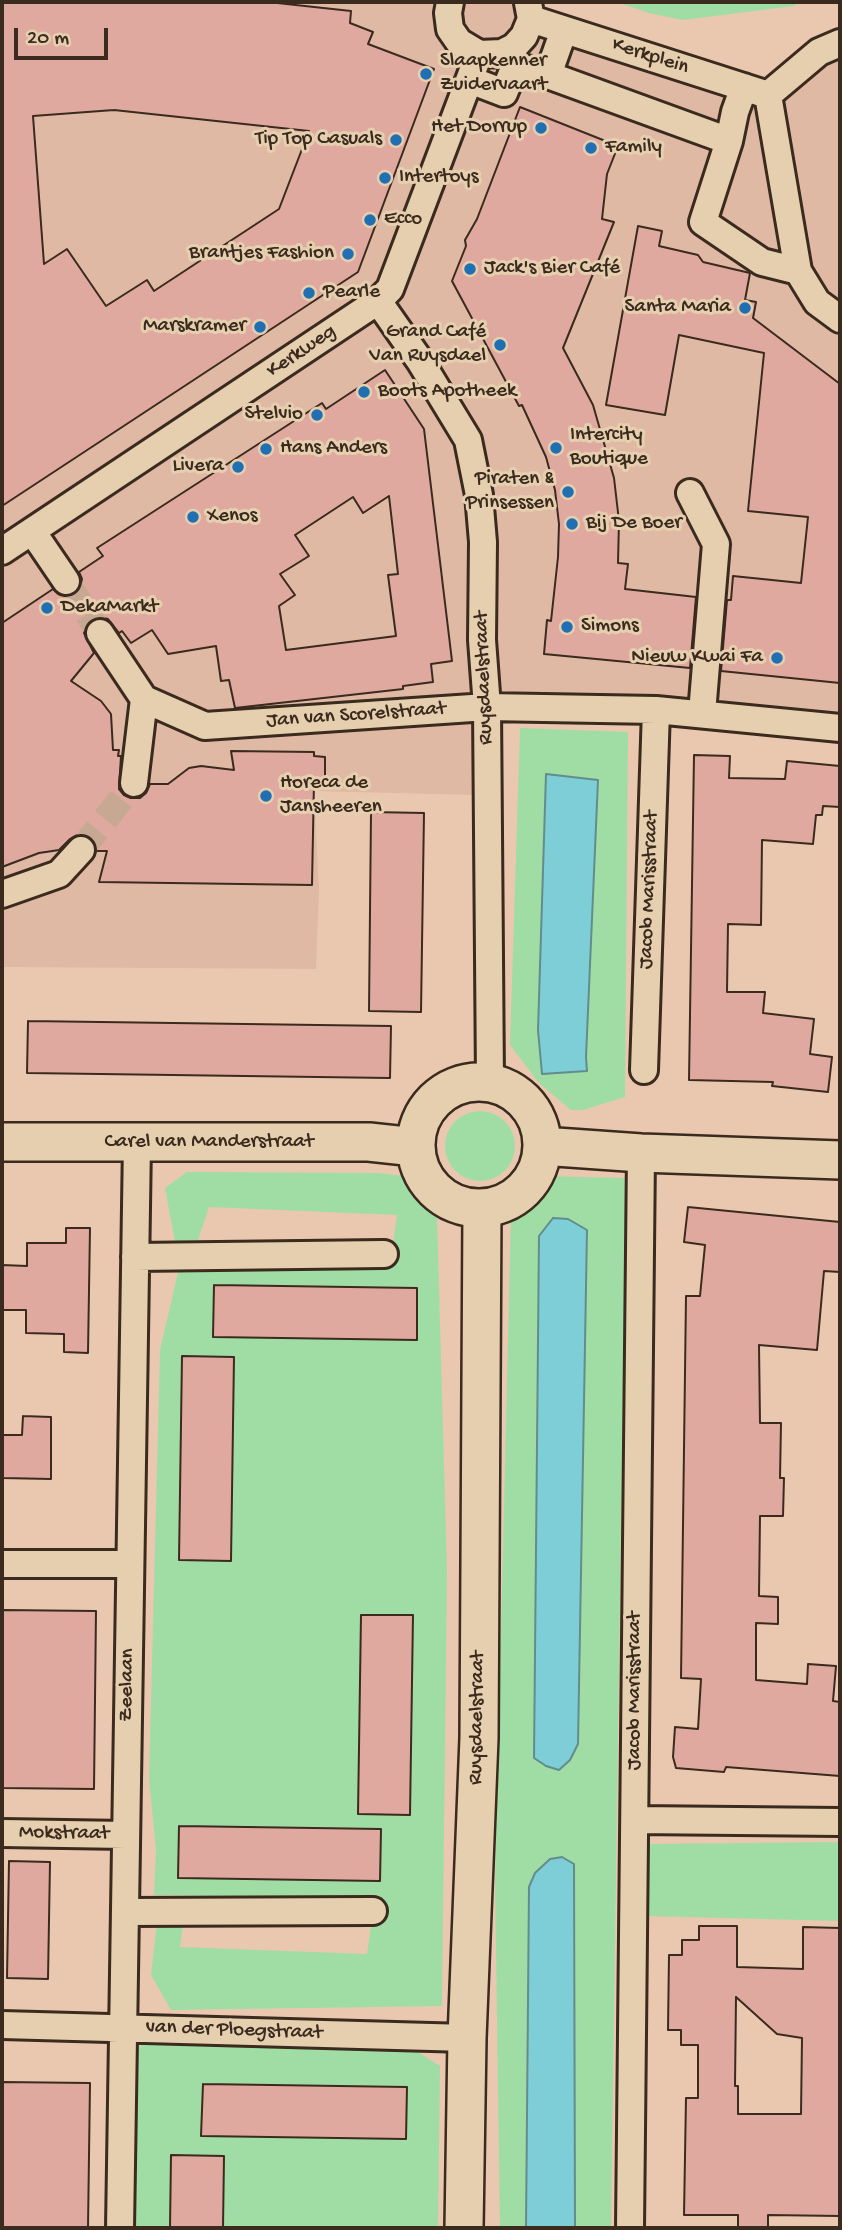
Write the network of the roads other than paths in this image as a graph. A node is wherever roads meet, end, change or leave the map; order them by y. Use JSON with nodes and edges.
{"nodes":[{"id":1,"x":450,"y":2,"type":"edge"},
{"id":2,"x":530,"y":10,"type":"edge"},
{"id":3,"x":564,"y":30,"type":"junction"},
{"id":4,"x":840,"y":43,"type":"edge"},
{"id":5,"x":479,"y":54,"type":"junction"},
{"id":6,"x":548,"y":75,"type":"junction"},
{"id":7,"x":470,"y":80,"type":"junction"},
{"id":8,"x":756,"y":91,"type":"junction"},
{"id":9,"x":729,"y":141,"type":"junction"},
{"id":10,"x":798,"y":271,"type":"junction"},
{"id":11,"x":378,"y":301,"type":"junction"},
{"id":12,"x":840,"y":319,"type":"edge"},
{"id":13,"x":690,"y":493,"type":"dead end"},
{"id":14,"x":32,"y":531,"type":"junction"},
{"id":15,"x":2,"y":551,"type":"edge"},
{"id":16,"x":66,"y":581,"type":"tunnel mouth"},
{"id":17,"x":100,"y":632,"type":"tunnel mouth"},
{"id":18,"x":144,"y":699,"type":"junction"},
{"id":19,"x":487,"y":707,"type":"junction"},
{"id":20,"x":656,"y":710,"type":"junction"},
{"id":21,"x":702,"y":713,"type":"junction"},
{"id":22,"x":840,"y":728,"type":"edge"},
{"id":23,"x":134,"y":783,"type":"tunnel mouth"},
{"id":24,"x":81,"y":850,"type":"tunnel mouth"},
{"id":25,"x":2,"y":894,"type":"edge"},
{"id":26,"x":644,"y":1070,"type":"dead end"},
{"id":27,"x":490,"y":1082,"type":"junction"},
{"id":28,"x":2,"y":1142,"type":"edge"},
{"id":29,"x":137,"y":1143,"type":"junction"},
{"id":30,"x":542,"y":1146,"type":"junction"},
{"id":31,"x":415,"y":1147,"type":"junction"},
{"id":32,"x":641,"y":1153,"type":"junction"},
{"id":33,"x":840,"y":1160,"type":"edge"},
{"id":34,"x":482,"y":1208,"type":"junction"},
{"id":35,"x":384,"y":1254,"type":"dead end"},
{"id":36,"x":135,"y":1257,"type":"junction"},
{"id":37,"x":2,"y":1564,"type":"edge"},
{"id":38,"x":130,"y":1564,"type":"junction"},
{"id":39,"x":635,"y":1820,"type":"junction"},
{"id":40,"x":840,"y":1822,"type":"edge"},
{"id":41,"x":2,"y":1833,"type":"edge"},
{"id":42,"x":126,"y":1835,"type":"junction"},
{"id":43,"x":373,"y":1911,"type":"dead end"},
{"id":44,"x":125,"y":1912,"type":"junction"},
{"id":45,"x":2,"y":2025,"type":"edge"},
{"id":46,"x":123,"y":2028,"type":"junction"},
{"id":47,"x":467,"y":2038,"type":"junction"},
{"id":48,"x":120,"y":2228,"type":"edge"},
{"id":49,"x":464,"y":2228,"type":"edge"},
{"id":50,"x":630,"y":2228,"type":"edge"}],
"edges":[{"from":1,"to":5,"type":"street"},
{"from":2,"to":3,"type":"street","name":"Kerkplein"},
{"from":2,"to":5,"type":"street"},
{"from":3,"to":6,"type":"street"},
{"from":3,"to":8,"type":"street","name":"Kerkplein"},
{"from":4,"to":8,"type":"street"},
{"from":5,"to":7,"type":"street","name":"Kerkweg"},
{"from":6,"to":7,"type":"street"},
{"from":6,"to":9,"type":"street"},
{"from":7,"to":11,"type":"street","name":"Kerkweg"},
{"from":8,"to":9,"type":"street"},
{"from":8,"to":10,"type":"street"},
{"from":9,"to":10,"type":"street"},
{"from":10,"to":12,"type":"street"},
{"from":11,"to":14,"type":"street","name":"Kerkweg"},
{"from":11,"to":19,"type":"street","name":"Ruysdaelstraat"},
{"from":13,"to":21,"type":"street"},
{"from":14,"to":15,"type":"street","name":"Kerkweg"},
{"from":14,"to":16,"type":"street"},
{"from":17,"to":18,"type":"street"},
{"from":18,"to":19,"type":"street","name":"Jan van Scorelstraat"},
{"from":18,"to":23,"type":"street"},
{"from":19,"to":20,"type":"street","name":"Jan van Scorelstraat"},
{"from":19,"to":27,"type":"street","name":"Ruysdaelstraat"},
{"from":20,"to":21,"type":"street","name":"Jan van Scorelstraat"},
{"from":20,"to":26,"type":"street","name":"Jacob Marisstraat"},
{"from":21,"to":22,"type":"street","name":"Jan van Scorelstraat"},
{"from":24,"to":25,"type":"street"},
{"from":27,"to":30,"type":"street"},
{"from":27,"to":31,"type":"street"},
{"from":28,"to":29,"type":"street","name":"Carel van Manderstraat"},
{"from":29,"to":31,"type":"street","name":"Carel van Manderstraat"},
{"from":29,"to":36,"type":"street","name":"Zeelaan"},
{"from":30,"to":32,"type":"street"},
{"from":30,"to":34,"type":"street"},
{"from":31,"to":34,"type":"street"},
{"from":32,"to":33,"type":"street"},
{"from":32,"to":39,"type":"street","name":"Jacob Marisstraat"},
{"from":34,"to":47,"type":"street","name":"Ruysdaelstraat"},
{"from":35,"to":36,"type":"street"},
{"from":36,"to":38,"type":"street","name":"Zeelaan"},
{"from":37,"to":38,"type":"street"},
{"from":38,"to":42,"type":"street","name":"Zeelaan"},
{"from":39,"to":40,"type":"street"},
{"from":39,"to":50,"type":"street","name":"Jacob Marisstraat"},
{"from":41,"to":42,"type":"street","name":"Mokstraat"},
{"from":42,"to":44,"type":"street","name":"Zeelaan"},
{"from":43,"to":44,"type":"street"},
{"from":44,"to":46,"type":"street","name":"Zeelaan"},
{"from":45,"to":46,"type":"street","name":"van der Ploegstraat"},
{"from":46,"to":47,"type":"street","name":"van der Ploegstraat"},
{"from":46,"to":48,"type":"street","name":"Zeelaan"},
{"from":47,"to":49,"type":"street","name":"Ruysdaelstraat"}]}
